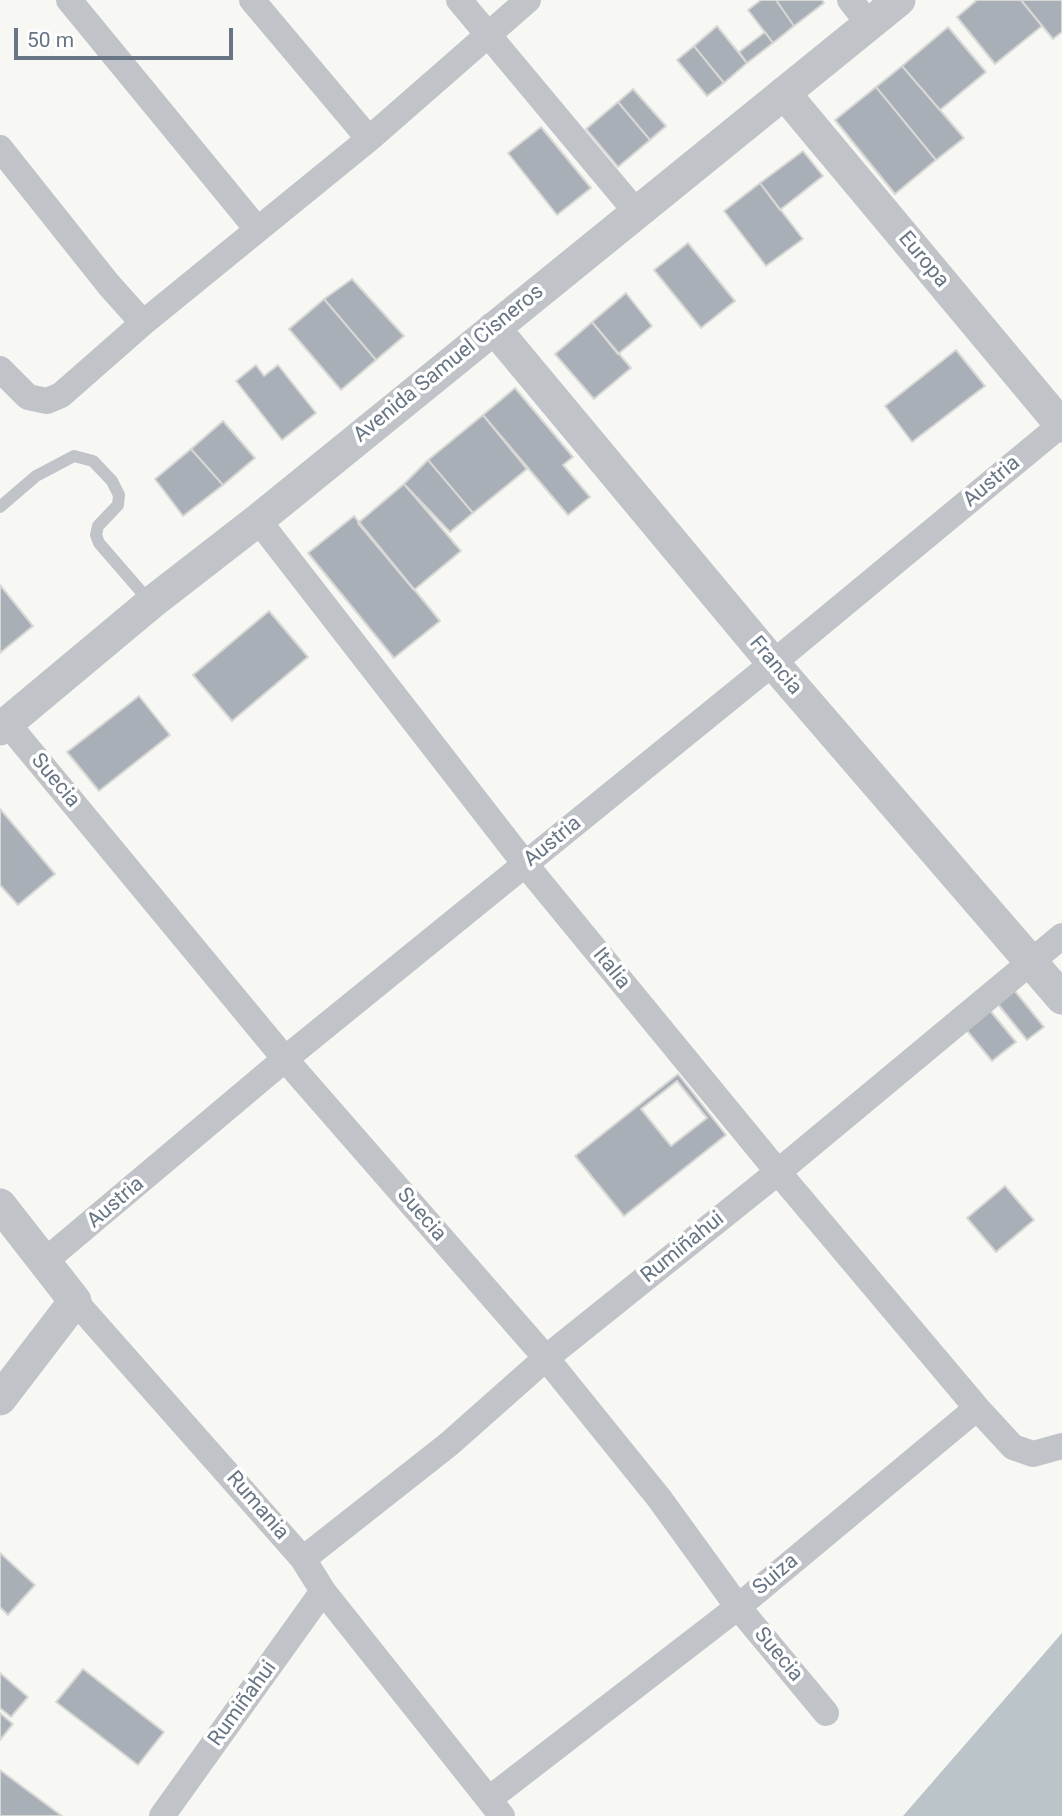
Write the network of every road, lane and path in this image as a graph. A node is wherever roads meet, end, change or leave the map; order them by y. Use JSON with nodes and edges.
{"nodes":[{"id":1,"x":69,"y":0,"type":"edge"},
{"id":2,"x":252,"y":0,"type":"edge"},
{"id":3,"x":459,"y":0,"type":"edge"},
{"id":4,"x":528,"y":0,"type":"edge"},
{"id":5,"x":899,"y":0,"type":"edge"},
{"id":6,"x":859,"y":12,"type":"edge"},
{"id":7,"x":487,"y":34,"type":"junction"},
{"id":8,"x":784,"y":93,"type":"junction"},
{"id":9,"x":369,"y":139,"type":"junction"},
{"id":10,"x":0,"y":148,"type":"edge"},
{"id":11,"x":637,"y":213,"type":"junction"},
{"id":12,"x":257,"y":229,"type":"junction"},
{"id":13,"x":143,"y":323,"type":"junction"},
{"id":14,"x":494,"y":328,"type":"junction"},
{"id":15,"x":0,"y":369,"type":"edge"},
{"id":16,"x":1062,"y":425,"type":"edge"},
{"id":17,"x":0,"y":507,"type":"edge"},
{"id":18,"x":258,"y":520,"type":"junction"},
{"id":19,"x":151,"y":603,"type":"junction"},
{"id":20,"x":773,"y":663,"type":"junction"},
{"id":21,"x":4,"y":726,"type":"edge"},
{"id":22,"x":525,"y":864,"type":"junction"},
{"id":23,"x":1062,"y":936,"type":"edge"},
{"id":24,"x":1028,"y":962,"type":"junction"},
{"id":25,"x":1062,"y":998,"type":"edge"},
{"id":26,"x":285,"y":1059,"type":"junction"},
{"id":27,"x":778,"y":1172,"type":"junction"},
{"id":28,"x":0,"y":1205,"type":"edge"},
{"id":29,"x":46,"y":1261,"type":"junction"},
{"id":30,"x":75,"y":1301,"type":"junction"},
{"id":31,"x":546,"y":1358,"type":"junction"},
{"id":32,"x":0,"y":1399,"type":"edge"},
{"id":33,"x":977,"y":1408,"type":"junction"},
{"id":34,"x":1062,"y":1446,"type":"edge"},
{"id":35,"x":303,"y":1559,"type":"junction"},
{"id":36,"x":323,"y":1591,"type":"junction"},
{"id":37,"x":738,"y":1606,"type":"junction"},
{"id":38,"x":826,"y":1713,"type":"dead end"},
{"id":39,"x":496,"y":1807,"type":"edge"},
{"id":40,"x":162,"y":1816,"type":"edge"}],
"edges":[{"from":1,"to":12,"type":"street"},
{"from":2,"to":9,"type":"street"},
{"from":3,"to":7,"type":"street"},
{"from":4,"to":7,"type":"street"},
{"from":5,"to":6,"type":"street","name":"Avenida Samuel Cisneros"},
{"from":6,"to":8,"type":"street","name":"Avenida Samuel Cisneros"},
{"from":7,"to":9,"type":"street"},
{"from":7,"to":11,"type":"street"},
{"from":8,"to":11,"type":"street","name":"Avenida Samuel Cisneros"},
{"from":8,"to":16,"type":"street","name":"Europa"},
{"from":9,"to":12,"type":"street"},
{"from":10,"to":13,"type":"street"},
{"from":11,"to":14,"type":"street","name":"Avenida Samuel Cisneros"},
{"from":12,"to":13,"type":"street"},
{"from":13,"to":15,"type":"street"},
{"from":14,"to":18,"type":"street","name":"Avenida Samuel Cisneros"},
{"from":14,"to":20,"type":"street","name":"Francia"},
{"from":16,"to":20,"type":"street","name":"Austria"},
{"from":17,"to":19,"type":"lane"},
{"from":18,"to":19,"type":"street","name":"Avenida Samuel Cisneros"},
{"from":18,"to":22,"type":"street","name":"Italia"},
{"from":19,"to":21,"type":"street","name":"Avenida Samuel Cisneros"},
{"from":20,"to":22,"type":"street","name":"Austria"},
{"from":20,"to":24,"type":"street","name":"Francia"},
{"from":21,"to":26,"type":"street","name":"Suecia"},
{"from":22,"to":26,"type":"street","name":"Austria"},
{"from":22,"to":27,"type":"street","name":"Italia"},
{"from":23,"to":24,"type":"street","name":"Rumiñahui"},
{"from":24,"to":25,"type":"street","name":"Francia"},
{"from":24,"to":27,"type":"street","name":"Rumiñahui"},
{"from":26,"to":29,"type":"street","name":"Austria"},
{"from":26,"to":31,"type":"street","name":"Suecia"},
{"from":27,"to":31,"type":"street","name":"Rumiñahui"},
{"from":27,"to":33,"type":"street","name":"Italia"},
{"from":28,"to":29,"type":"street","name":"Rumania"},
{"from":29,"to":30,"type":"street","name":"Rumania"},
{"from":30,"to":32,"type":"street"},
{"from":30,"to":35,"type":"street","name":"Rumania"},
{"from":31,"to":35,"type":"street","name":"Rumiñahui"},
{"from":31,"to":37,"type":"street","name":"Suecia"},
{"from":33,"to":34,"type":"street"},
{"from":33,"to":37,"type":"street","name":"Suiza"},
{"from":35,"to":36,"type":"street","name":"Rumania"},
{"from":36,"to":39,"type":"street","name":"Rumania"},
{"from":36,"to":40,"type":"street","name":"Rumiñahui"},
{"from":37,"to":38,"type":"street","name":"Suecia"},
{"from":37,"to":39,"type":"street","name":"Suiza"}]}
